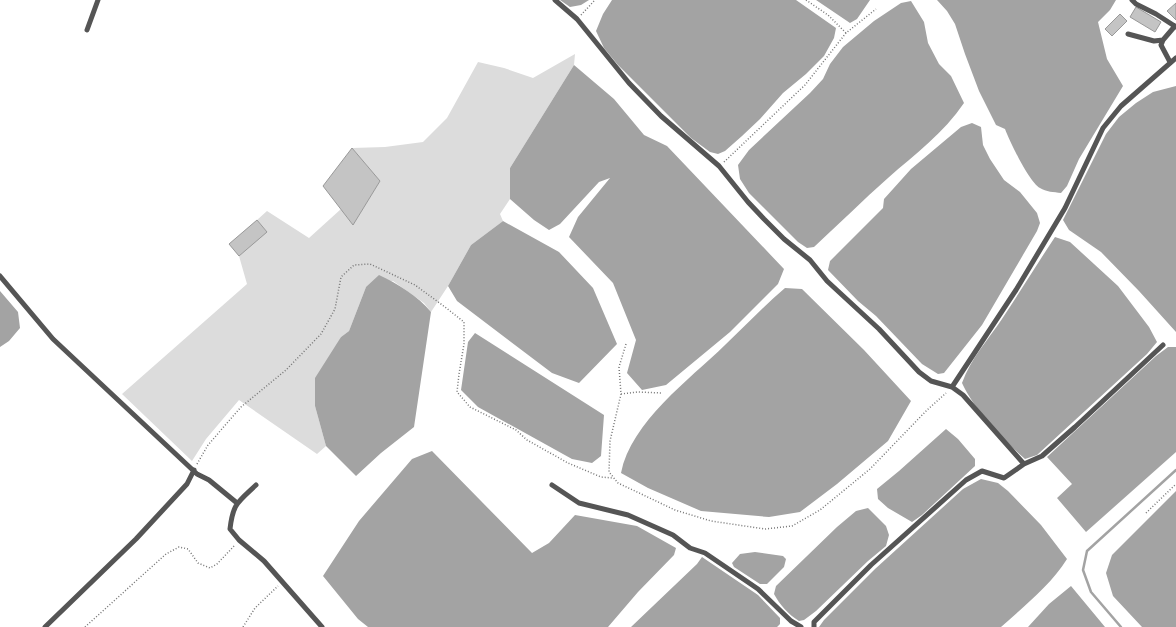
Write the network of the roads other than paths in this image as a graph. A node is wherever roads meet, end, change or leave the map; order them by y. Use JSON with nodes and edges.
{"nodes":[{"id":1,"x":98,"y":0,"type":"edge"},
{"id":2,"x":555,"y":0,"type":"edge"},
{"id":3,"x":1132,"y":0,"type":"edge"},
{"id":4,"x":1176,"y":26,"type":"edge"},
{"id":5,"x":87,"y":30,"type":"dead end"},
{"id":6,"x":1128,"y":34,"type":"dead end"},
{"id":7,"x":1163,"y":40,"type":"junction"},
{"id":8,"x":1176,"y":58,"type":"edge"},
{"id":9,"x":1170,"y":62,"type":"junction"},
{"id":10,"x":0,"y":276,"type":"edge"},
{"id":11,"x":1163,"y":345,"type":"dead end"},
{"id":12,"x":952,"y":387,"type":"junction"},
{"id":13,"x":1024,"y":464,"type":"junction"},
{"id":14,"x":194,"y":470,"type":"junction"},
{"id":15,"x":256,"y":485,"type":"dead end"},
{"id":16,"x":552,"y":485,"type":"dead end"},
{"id":17,"x":237,"y":503,"type":"junction"},
{"id":18,"x":45,"y":627,"type":"edge"},
{"id":19,"x":322,"y":627,"type":"edge"},
{"id":20,"x":802,"y":627,"type":"edge"},
{"id":21,"x":814,"y":627,"type":"edge"}],
"edges":[{"from":1,"to":5,"type":"lane"},
{"from":2,"to":12,"type":"lane"},
{"from":3,"to":4,"type":"lane"},
{"from":4,"to":7,"type":"lane"},
{"from":6,"to":7,"type":"lane"},
{"from":7,"to":9,"type":"lane"},
{"from":8,"to":9,"type":"lane"},
{"from":9,"to":12,"type":"lane"},
{"from":10,"to":14,"type":"lane"},
{"from":11,"to":13,"type":"lane"},
{"from":12,"to":13,"type":"lane"},
{"from":13,"to":21,"type":"lane"},
{"from":14,"to":17,"type":"lane"},
{"from":14,"to":18,"type":"lane"},
{"from":15,"to":17,"type":"lane"},
{"from":16,"to":20,"type":"lane"},
{"from":17,"to":19,"type":"lane"}]}
